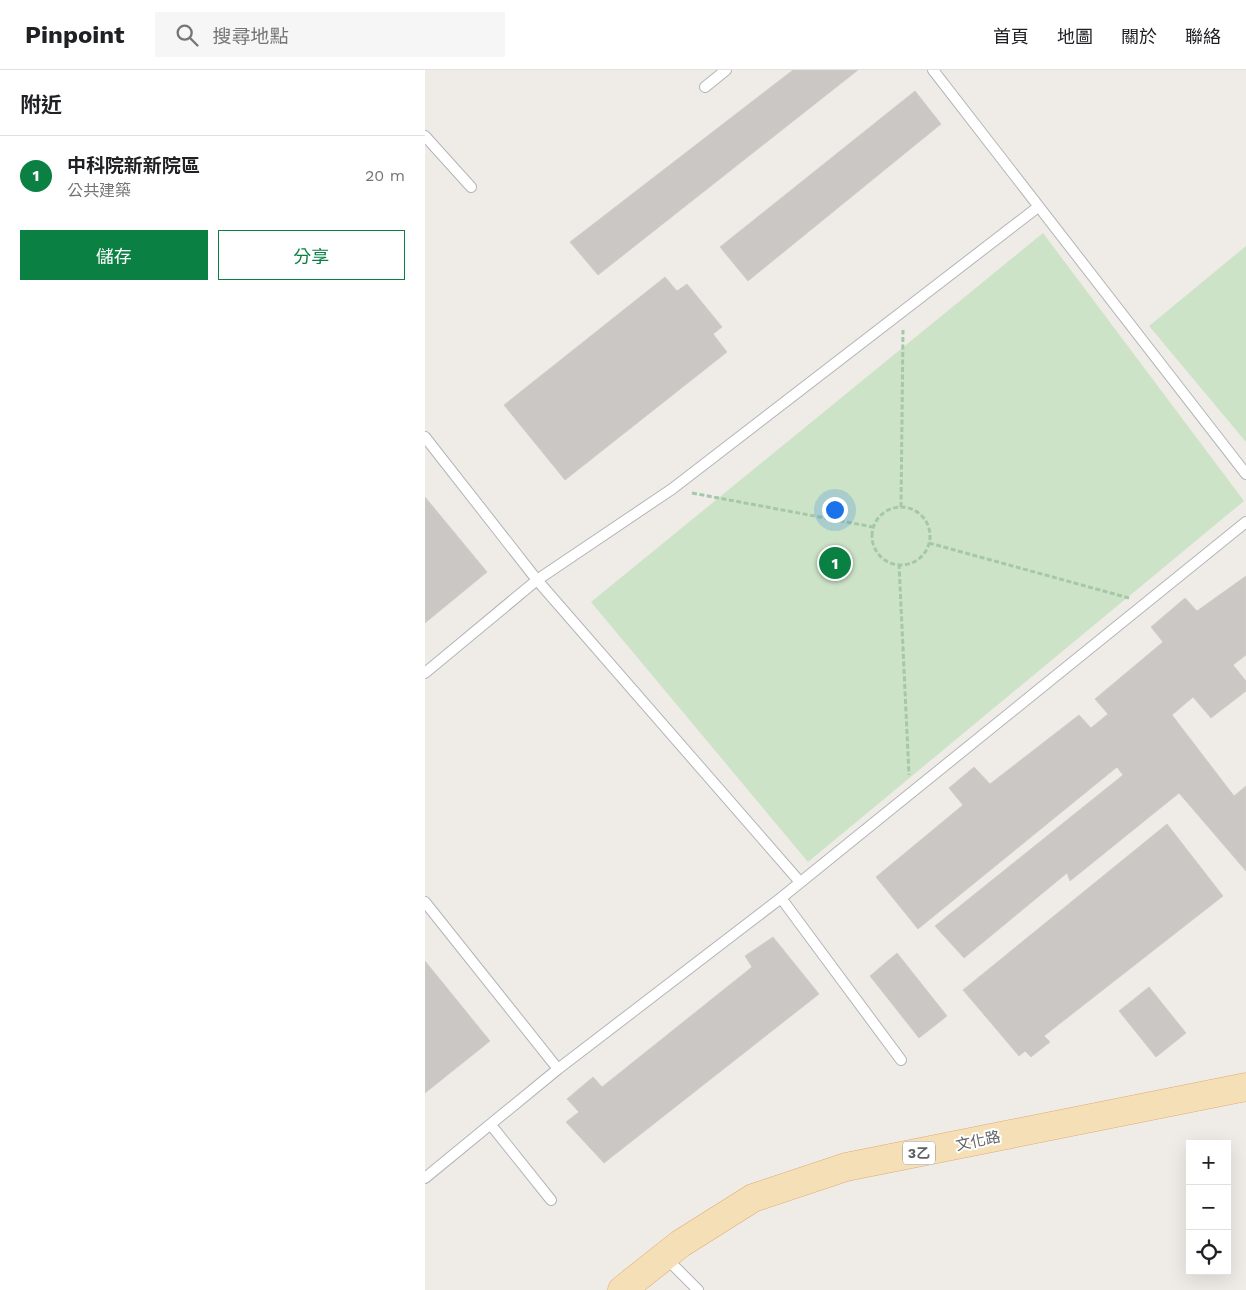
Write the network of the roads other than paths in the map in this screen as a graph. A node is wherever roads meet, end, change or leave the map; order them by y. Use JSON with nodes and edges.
{"nodes":[{"id":1,"x":726,"y":70,"type":"edge"},
{"id":2,"x":933,"y":70,"type":"edge"},
{"id":3,"x":705,"y":87,"type":"dead end"},
{"id":4,"x":425,"y":136,"type":"edge"},
{"id":5,"x":471,"y":187,"type":"dead end"},
{"id":6,"x":1038,"y":207,"type":"junction"},
{"id":7,"x":425,"y":437,"type":"edge"},
{"id":8,"x":1246,"y":474,"type":"edge"},
{"id":9,"x":1246,"y":522,"type":"edge"},
{"id":10,"x":537,"y":580,"type":"junction"},
{"id":11,"x":425,"y":673,"type":"edge"},
{"id":12,"x":800,"y":882,"type":"junction"},
{"id":13,"x":781,"y":898,"type":"junction"},
{"id":14,"x":425,"y":902,"type":"edge"},
{"id":15,"x":901,"y":1060,"type":"dead end"},
{"id":16,"x":558,"y":1070,"type":"junction"},
{"id":17,"x":1246,"y":1087,"type":"edge"},
{"id":18,"x":491,"y":1126,"type":"junction"},
{"id":19,"x":425,"y":1178,"type":"edge"},
{"id":20,"x":551,"y":1200,"type":"dead end"},
{"id":21,"x":664,"y":1256,"type":"junction"},
{"id":22,"x":621,"y":1290,"type":"edge"},
{"id":23,"x":698,"y":1290,"type":"edge"}],
"edges":[{"from":1,"to":3,"type":"lane"},
{"from":2,"to":6,"type":"lane"},
{"from":4,"to":5,"type":"lane"},
{"from":6,"to":8,"type":"lane"},
{"from":6,"to":10,"type":"lane"},
{"from":7,"to":10,"type":"lane"},
{"from":9,"to":12,"type":"lane"},
{"from":10,"to":11,"type":"lane"},
{"from":10,"to":12,"type":"lane"},
{"from":12,"to":13,"type":"lane"},
{"from":13,"to":15,"type":"lane"},
{"from":13,"to":16,"type":"lane"},
{"from":14,"to":16,"type":"lane"},
{"from":16,"to":18,"type":"lane"},
{"from":17,"to":21,"type":"main road","name":"文化路","number":"3乙"},
{"from":18,"to":19,"type":"lane"},
{"from":18,"to":20,"type":"lane"},
{"from":21,"to":22,"type":"main road","name":"文化路","number":"3乙"},
{"from":21,"to":23,"type":"lane"}]}
